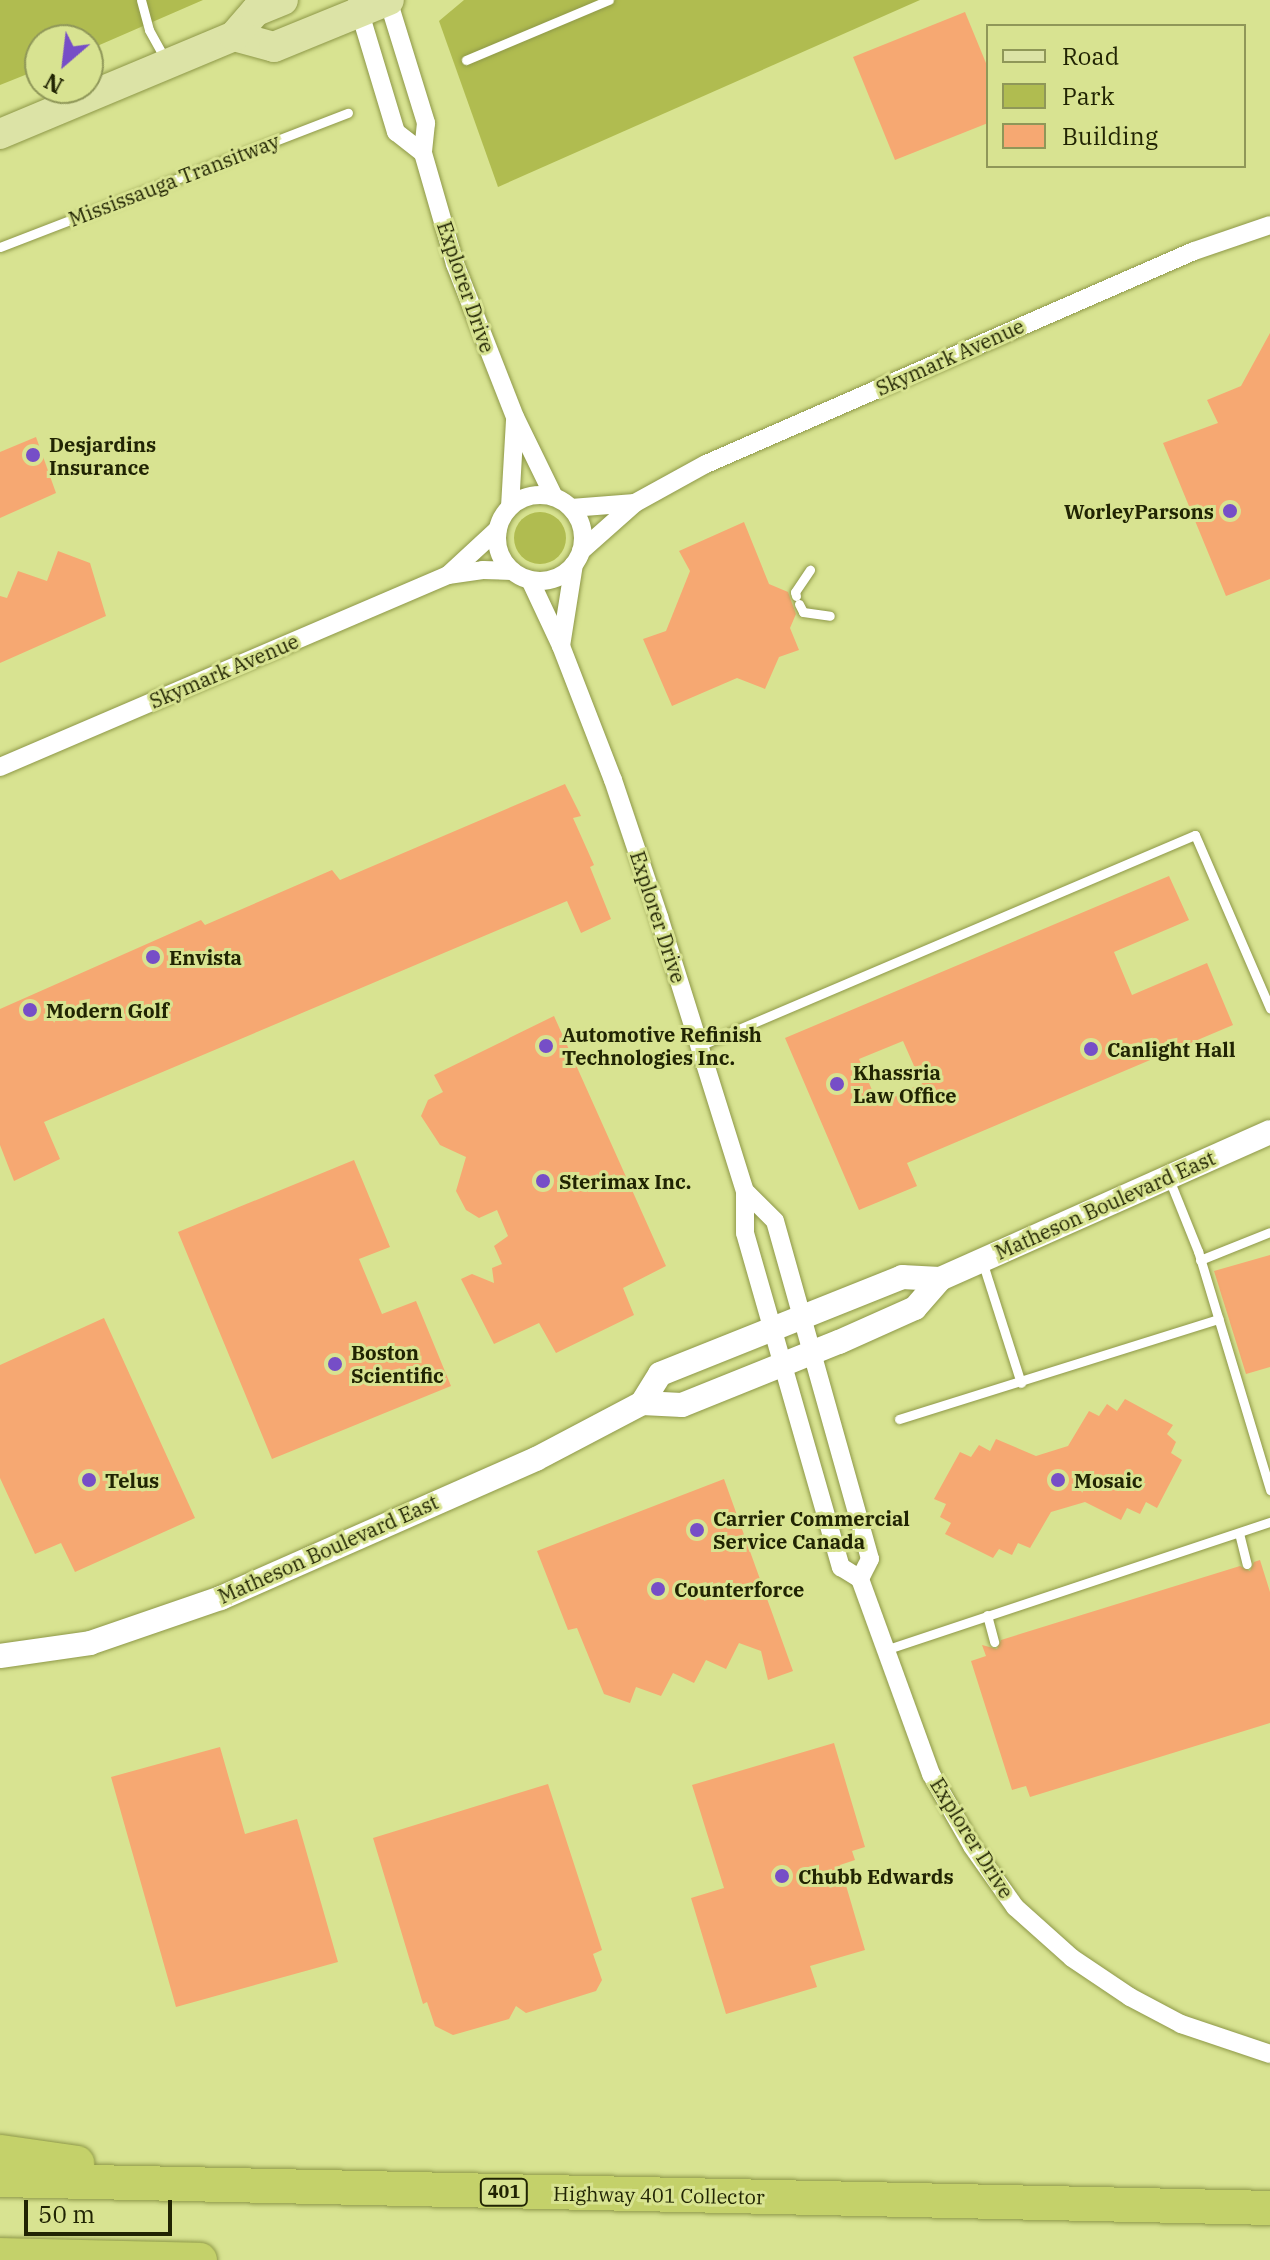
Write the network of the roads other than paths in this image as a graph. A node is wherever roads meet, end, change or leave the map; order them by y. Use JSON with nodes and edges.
{"nodes":[{"id":1,"x":141,"y":0,"type":"edge"},
{"id":2,"x":283,"y":0,"type":"edge"},
{"id":3,"x":388,"y":0,"type":"edge"},
{"id":4,"x":609,"y":0,"type":"edge"},
{"id":5,"x":358,"y":6,"type":"edge"},
{"id":6,"x":234,"y":36,"type":"junction"},
{"id":7,"x":466,"y":60,"type":"dead end"},
{"id":8,"x":167,"y":62,"type":"junction"},
{"id":9,"x":348,"y":113,"type":"dead end"},
{"id":10,"x":0,"y":134,"type":"edge"},
{"id":11,"x":423,"y":153,"type":"junction"},
{"id":12,"x":1270,"y":225,"type":"edge"},
{"id":13,"x":0,"y":247,"type":"edge"},
{"id":14,"x":515,"y":417,"type":"junction"},
{"id":15,"x":554,"y":497,"type":"junction"},
{"id":16,"x":635,"y":503,"type":"junction"},
{"id":17,"x":510,"y":507,"type":"junction"},
{"id":18,"x":571,"y":508,"type":"junction"},
{"id":19,"x":498,"y":529,"type":"junction"},
{"id":20,"x":578,"y":557,"type":"junction"},
{"id":21,"x":810,"y":570,"type":"dead end"},
{"id":22,"x":512,"y":571,"type":"junction"},
{"id":23,"x":448,"y":575,"type":"junction"},
{"id":24,"x":530,"y":580,"type":"junction"},
{"id":25,"x":830,"y":616,"type":"dead end"},
{"id":26,"x":561,"y":646,"type":"junction"},
{"id":27,"x":0,"y":767,"type":"edge"},
{"id":28,"x":1270,"y":1008,"type":"edge"},
{"id":29,"x":699,"y":1046,"type":"junction"},
{"id":30,"x":1270,"y":1132,"type":"edge"},
{"id":31,"x":1168,"y":1176,"type":"junction"},
{"id":32,"x":745,"y":1191,"type":"junction"},
{"id":33,"x":1270,"y":1232,"type":"edge"},
{"id":34,"x":1200,"y":1260,"type":"junction"},
{"id":35,"x":982,"y":1261,"type":"junction"},
{"id":36,"x":940,"y":1279,"type":"junction"},
{"id":37,"x":802,"y":1319,"type":"junction"},
{"id":38,"x":1219,"y":1319,"type":"junction"},
{"id":39,"x":771,"y":1331,"type":"junction"},
{"id":40,"x":812,"y":1352,"type":"junction"},
{"id":41,"x":782,"y":1364,"type":"junction"},
{"id":42,"x":1021,"y":1383,"type":"junction"},
{"id":43,"x":642,"y":1403,"type":"junction"},
{"id":44,"x":899,"y":1419,"type":"dead end"},
{"id":45,"x":1270,"y":1490,"type":"edge"},
{"id":46,"x":1270,"y":1522,"type":"edge"},
{"id":47,"x":1239,"y":1533,"type":"junction"},
{"id":48,"x":1247,"y":1564,"type":"dead end"},
{"id":49,"x":860,"y":1579,"type":"junction"},
{"id":50,"x":987,"y":1615,"type":"junction"},
{"id":51,"x":994,"y":1642,"type":"dead end"},
{"id":52,"x":885,"y":1650,"type":"junction"},
{"id":53,"x":0,"y":1656,"type":"edge"},
{"id":54,"x":1270,"y":2054,"type":"edge"},
{"id":55,"x":0,"y":2152,"type":"edge"},
{"id":56,"x":0,"y":2180,"type":"edge"},
{"id":57,"x":244,"y":2185,"type":"junction"},
{"id":58,"x":1270,"y":2208,"type":"edge"},
{"id":59,"x":0,"y":2255,"type":"edge"},
{"id":60,"x":200,"y":2260,"type":"edge"}],
"edges":[{"from":1,"to":8,"type":"lane"},
{"from":2,"to":6,"type":"main road"},
{"from":3,"to":5,"type":"main road"},
{"from":3,"to":11,"type":"street","name":"Explorer Drive"},
{"from":4,"to":7,"type":"lane"},
{"from":5,"to":6,"type":"main road"},
{"from":5,"to":11,"type":"street"},
{"from":6,"to":8,"type":"main road"},
{"from":8,"to":10,"type":"main road"},
{"from":9,"to":13,"type":"lane","name":"Mississauga Transitway"},
{"from":11,"to":14,"type":"street","name":"Explorer Drive"},
{"from":12,"to":16,"type":"street","name":"Skymark Avenue"},
{"from":14,"to":15,"type":"street","name":"Explorer Drive"},
{"from":14,"to":17,"type":"street","name":"Explorer Drive"},
{"from":15,"to":17,"type":"street"},
{"from":15,"to":18,"type":"street"},
{"from":16,"to":18,"type":"street","name":"Skymark Avenue"},
{"from":16,"to":20,"type":"street","name":"Skymark Avenue"},
{"from":17,"to":19,"type":"street"},
{"from":18,"to":20,"type":"street"},
{"from":19,"to":22,"type":"street"},
{"from":19,"to":23,"type":"street","name":"Skymark Avenue"},
{"from":20,"to":24,"type":"street"},
{"from":20,"to":26,"type":"street"},
{"from":21,"to":25,"type":"lane"},
{"from":22,"to":23,"type":"street","name":"Skymark Avenue"},
{"from":22,"to":24,"type":"street"},
{"from":23,"to":27,"type":"street","name":"Skymark Avenue"},
{"from":24,"to":26,"type":"street","name":"Explorer Drive"},
{"from":26,"to":29,"type":"street","name":"Explorer Drive"},
{"from":28,"to":29,"type":"lane"},
{"from":29,"to":32,"type":"street","name":"Explorer Drive"},
{"from":30,"to":31,"type":"street","name":"Matheson Boulevard East"},
{"from":31,"to":34,"type":"lane"},
{"from":31,"to":35,"type":"street","name":"Matheson Boulevard East"},
{"from":32,"to":37,"type":"street","name":"Explorer Drive"},
{"from":32,"to":39,"type":"street","name":"Explorer Drive"},
{"from":33,"to":34,"type":"lane"},
{"from":34,"to":38,"type":"lane"},
{"from":35,"to":36,"type":"street","name":"Matheson Boulevard East"},
{"from":35,"to":42,"type":"lane"},
{"from":36,"to":37,"type":"street","name":"Matheson Boulevard East"},
{"from":36,"to":40,"type":"street","name":"Matheson Boulevard East"},
{"from":37,"to":39,"type":"street","name":"Matheson Boulevard East"},
{"from":37,"to":40,"type":"street","name":"Explorer Drive"},
{"from":38,"to":42,"type":"lane"},
{"from":38,"to":45,"type":"lane"},
{"from":39,"to":41,"type":"street","name":"Explorer Drive"},
{"from":39,"to":43,"type":"street","name":"Matheson Boulevard East"},
{"from":40,"to":41,"type":"street","name":"Matheson Boulevard East"},
{"from":40,"to":49,"type":"street","name":"Explorer Drive"},
{"from":41,"to":43,"type":"street","name":"Matheson Boulevard East"},
{"from":41,"to":49,"type":"street","name":"Explorer Drive"},
{"from":42,"to":44,"type":"lane"},
{"from":43,"to":53,"type":"street","name":"Matheson Boulevard East"},
{"from":46,"to":47,"type":"lane"},
{"from":47,"to":48,"type":"lane"},
{"from":47,"to":50,"type":"lane"},
{"from":49,"to":52,"type":"street","name":"Explorer Drive"},
{"from":50,"to":51,"type":"lane"},
{"from":50,"to":52,"type":"lane"},
{"from":52,"to":54,"type":"street","name":"Explorer Drive"},
{"from":55,"to":57,"type":"highway"},
{"from":56,"to":57,"type":"highway","name":"Highway 401 Collector","number":"401"},
{"from":57,"to":58,"type":"highway","name":"Highway 401 Collector","number":"401"},
{"from":59,"to":60,"type":"highway"}]}
